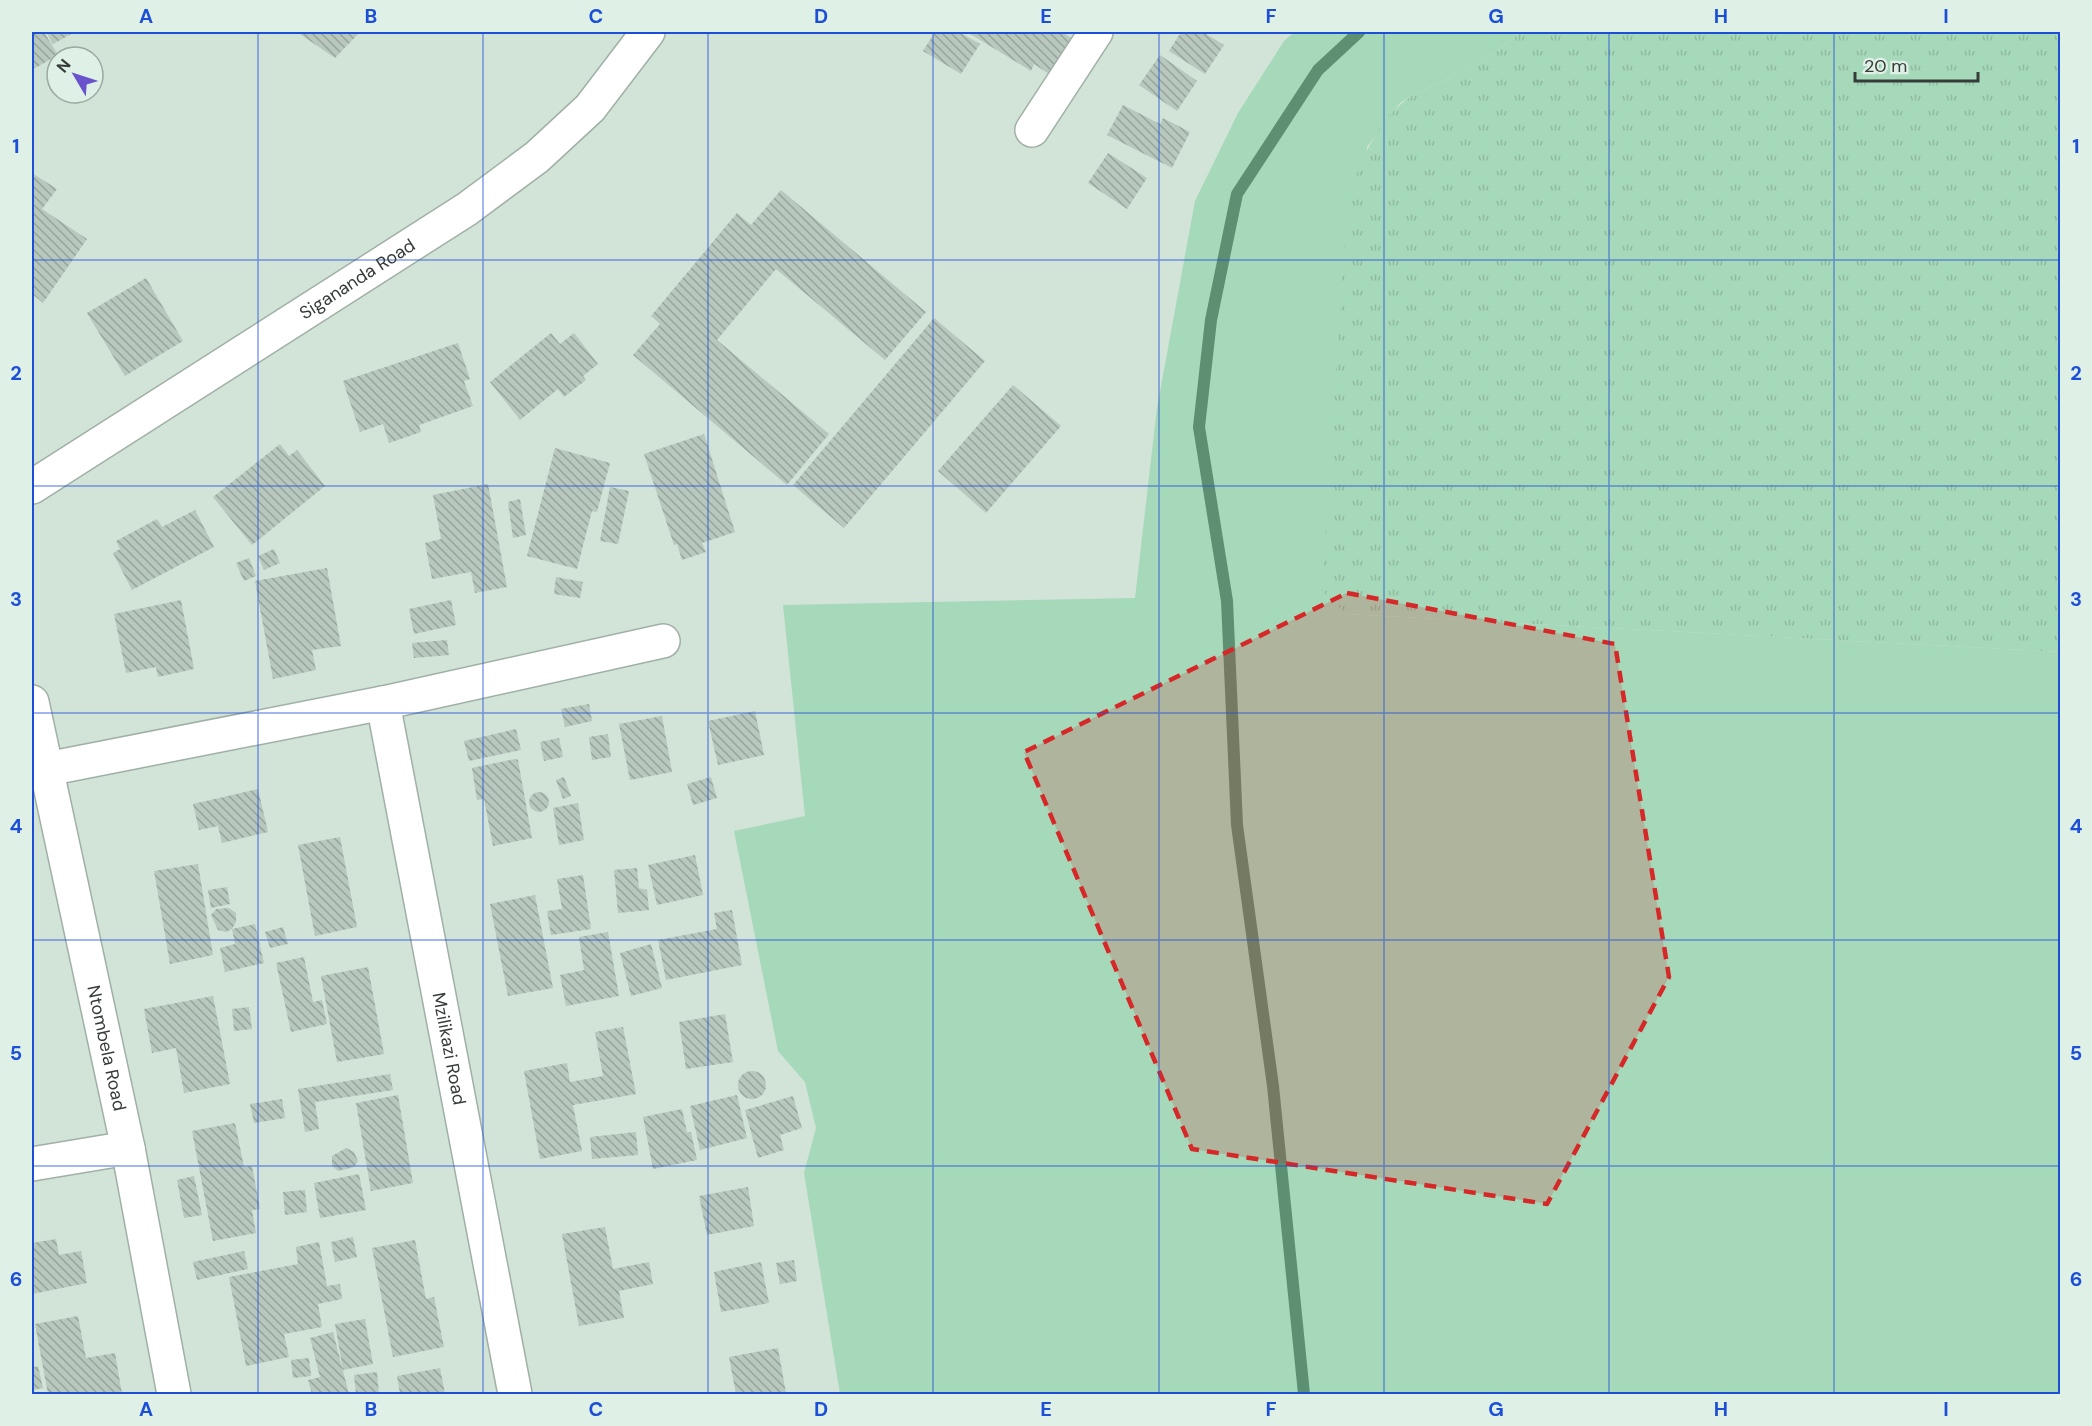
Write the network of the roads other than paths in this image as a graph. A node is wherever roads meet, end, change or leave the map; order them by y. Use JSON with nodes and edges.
{"nodes":[{"id":1,"x":648,"y":32,"type":"edge"},
{"id":2,"x":1096,"y":32,"type":"edge"},
{"id":3,"x":1032,"y":130,"type":"dead end"},
{"id":4,"x":32,"y":487,"type":"edge"},
{"id":5,"x":663,"y":641,"type":"dead end"},
{"id":6,"x":32,"y":702,"type":"edge"},
{"id":7,"x":383,"y":703,"type":"junction"},
{"id":8,"x":47,"y":769,"type":"junction"},
{"id":9,"x":128,"y":1148,"type":"junction"},
{"id":10,"x":32,"y":1164,"type":"edge"},
{"id":11,"x":174,"y":1395,"type":"edge"},
{"id":12,"x":515,"y":1395,"type":"edge"}],
"edges":[{"from":1,"to":4,"type":"street","name":"Sigananda Road"},
{"from":2,"to":3,"type":"street"},
{"from":5,"to":7,"type":"street"},
{"from":6,"to":8,"type":"street","name":"Ntombela Road"},
{"from":7,"to":8,"type":"street"},
{"from":7,"to":12,"type":"street","name":"Mzilikazi Road"},
{"from":8,"to":9,"type":"street","name":"Ntombela Road"},
{"from":9,"to":10,"type":"street"},
{"from":9,"to":11,"type":"street","name":"Ntombela Road"}]}
